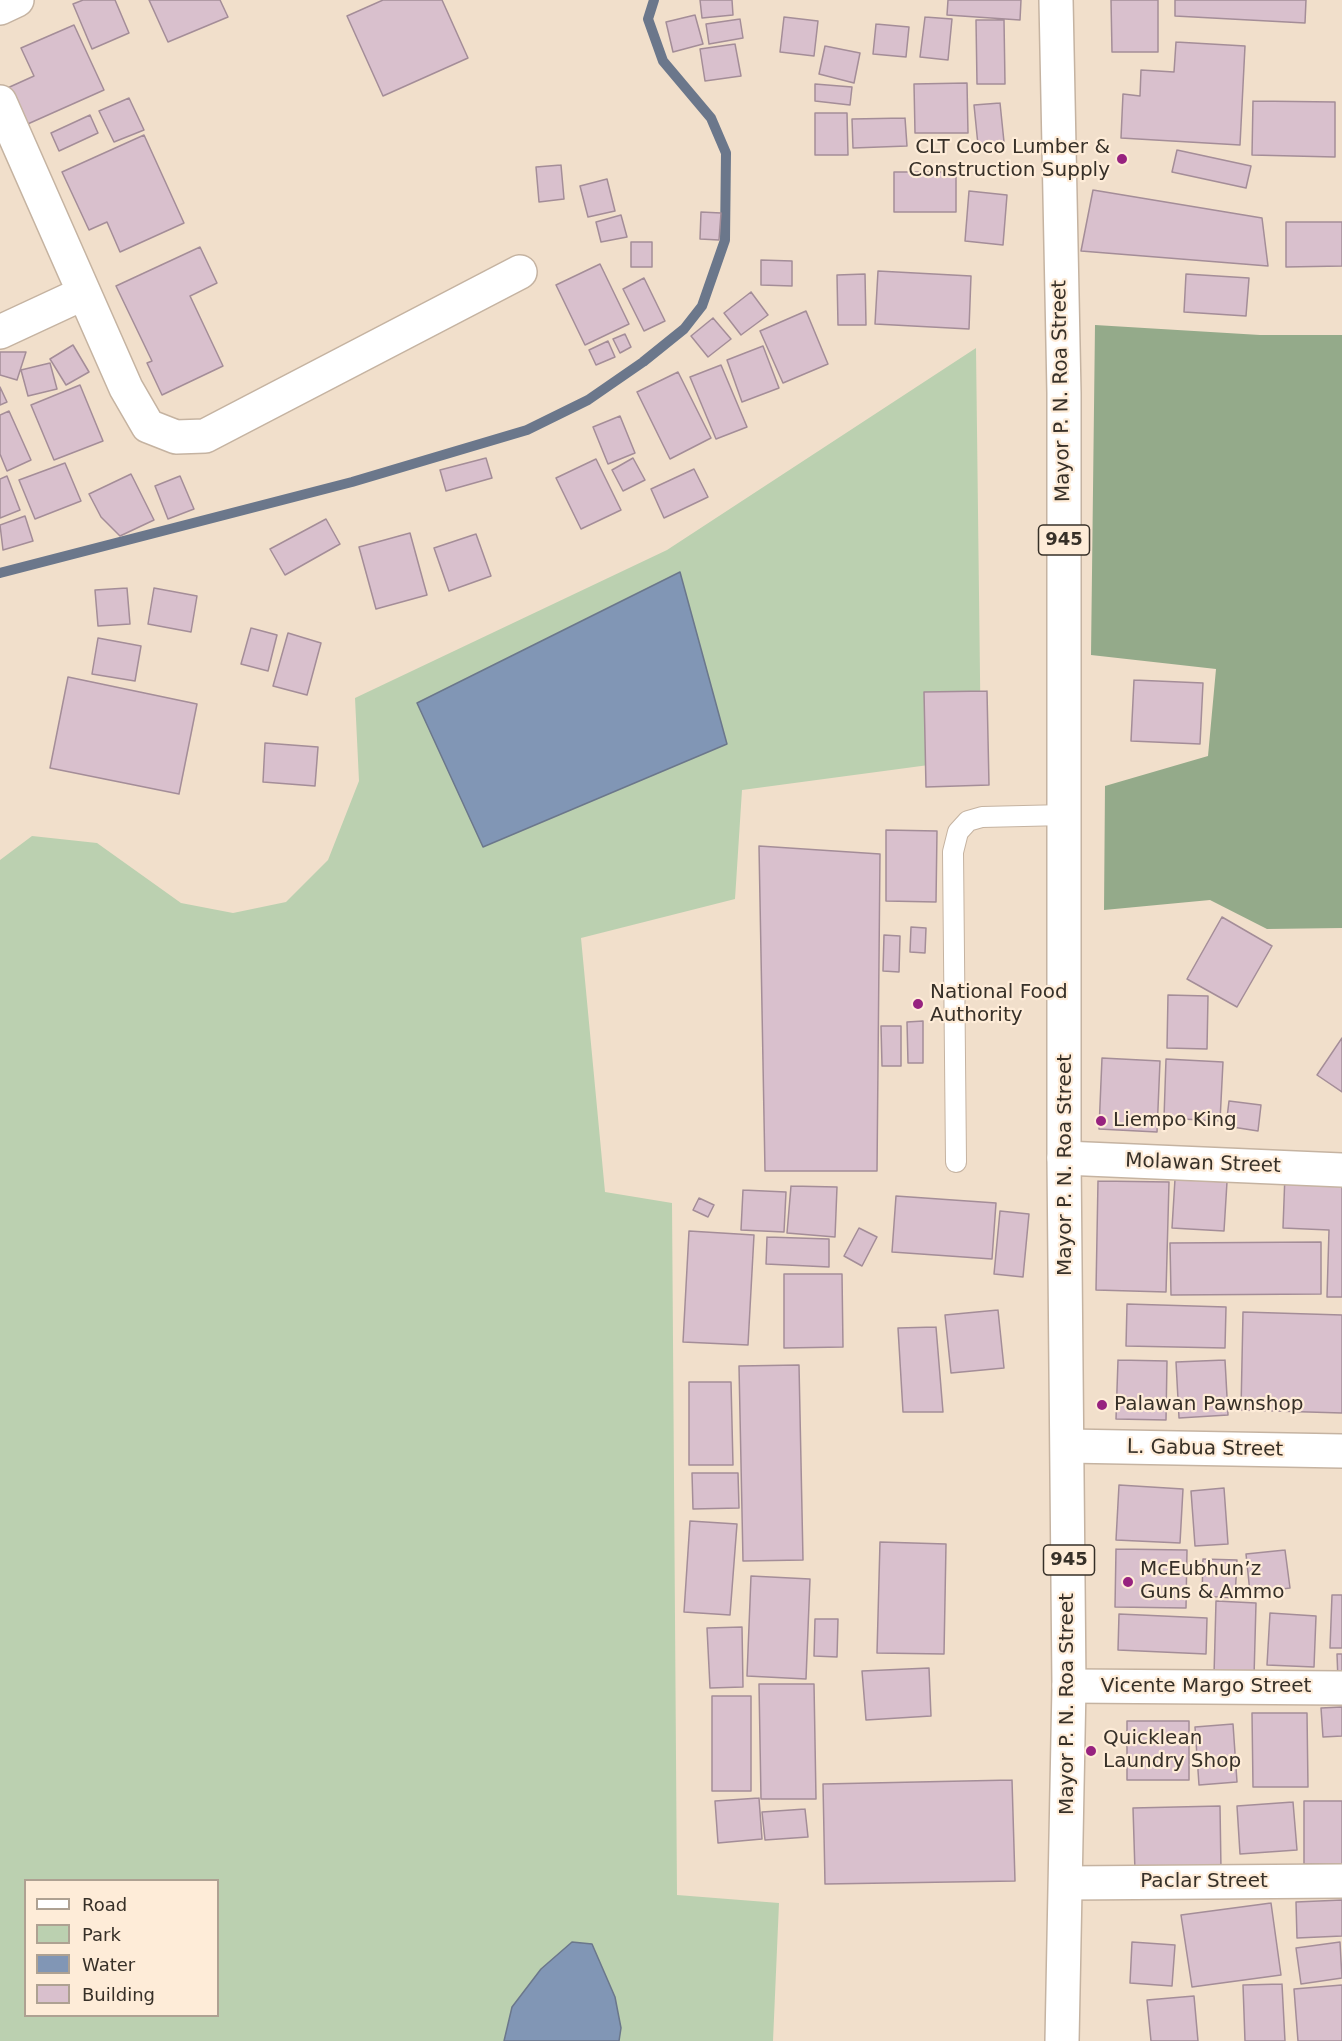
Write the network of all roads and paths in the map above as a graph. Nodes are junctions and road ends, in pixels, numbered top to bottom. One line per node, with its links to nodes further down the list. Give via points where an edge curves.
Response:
1 (17, 0): 3 (main road)
2 (1056, 0): 8 (main road, Mayor P. N. Roa Street / 945, via 1064,393)
3 (0, 8)
4 (0, 102): 6 (main road)
5 (520, 272): 6 (main road, via 205,436 176,437 148,426 126,388)
6 (84, 293): 7 (main road)
7 (0, 332)
8 (1065, 815): 9 (main road, Mayor P. N. Roa Street / 945); 10 (lane, via 982,817 968,821 958,831 953,852)
9 (1064, 1158): 11 (main road, Molawan Street); 12 (main road, Mayor P. N. Roa Street / 945)
10 (956, 1162)
11 (1342, 1170)
12 (1068, 1446): 13 (main road, L. Gabua Street); 14 (main road, Mayor P. N. Roa Street / 945)
13 (1342, 1451)
14 (1069, 1686): 15 (main road, Vicente Margo Street); 17 (main road, Mayor P. N. Roa Street / 945)
15 (1342, 1688)
16 (1342, 1881): 17 (main road, Paclar Street)
17 (1066, 1883): 18 (main road, Mayor P. N. Roa Street / 945)
18 (1062, 2041)

